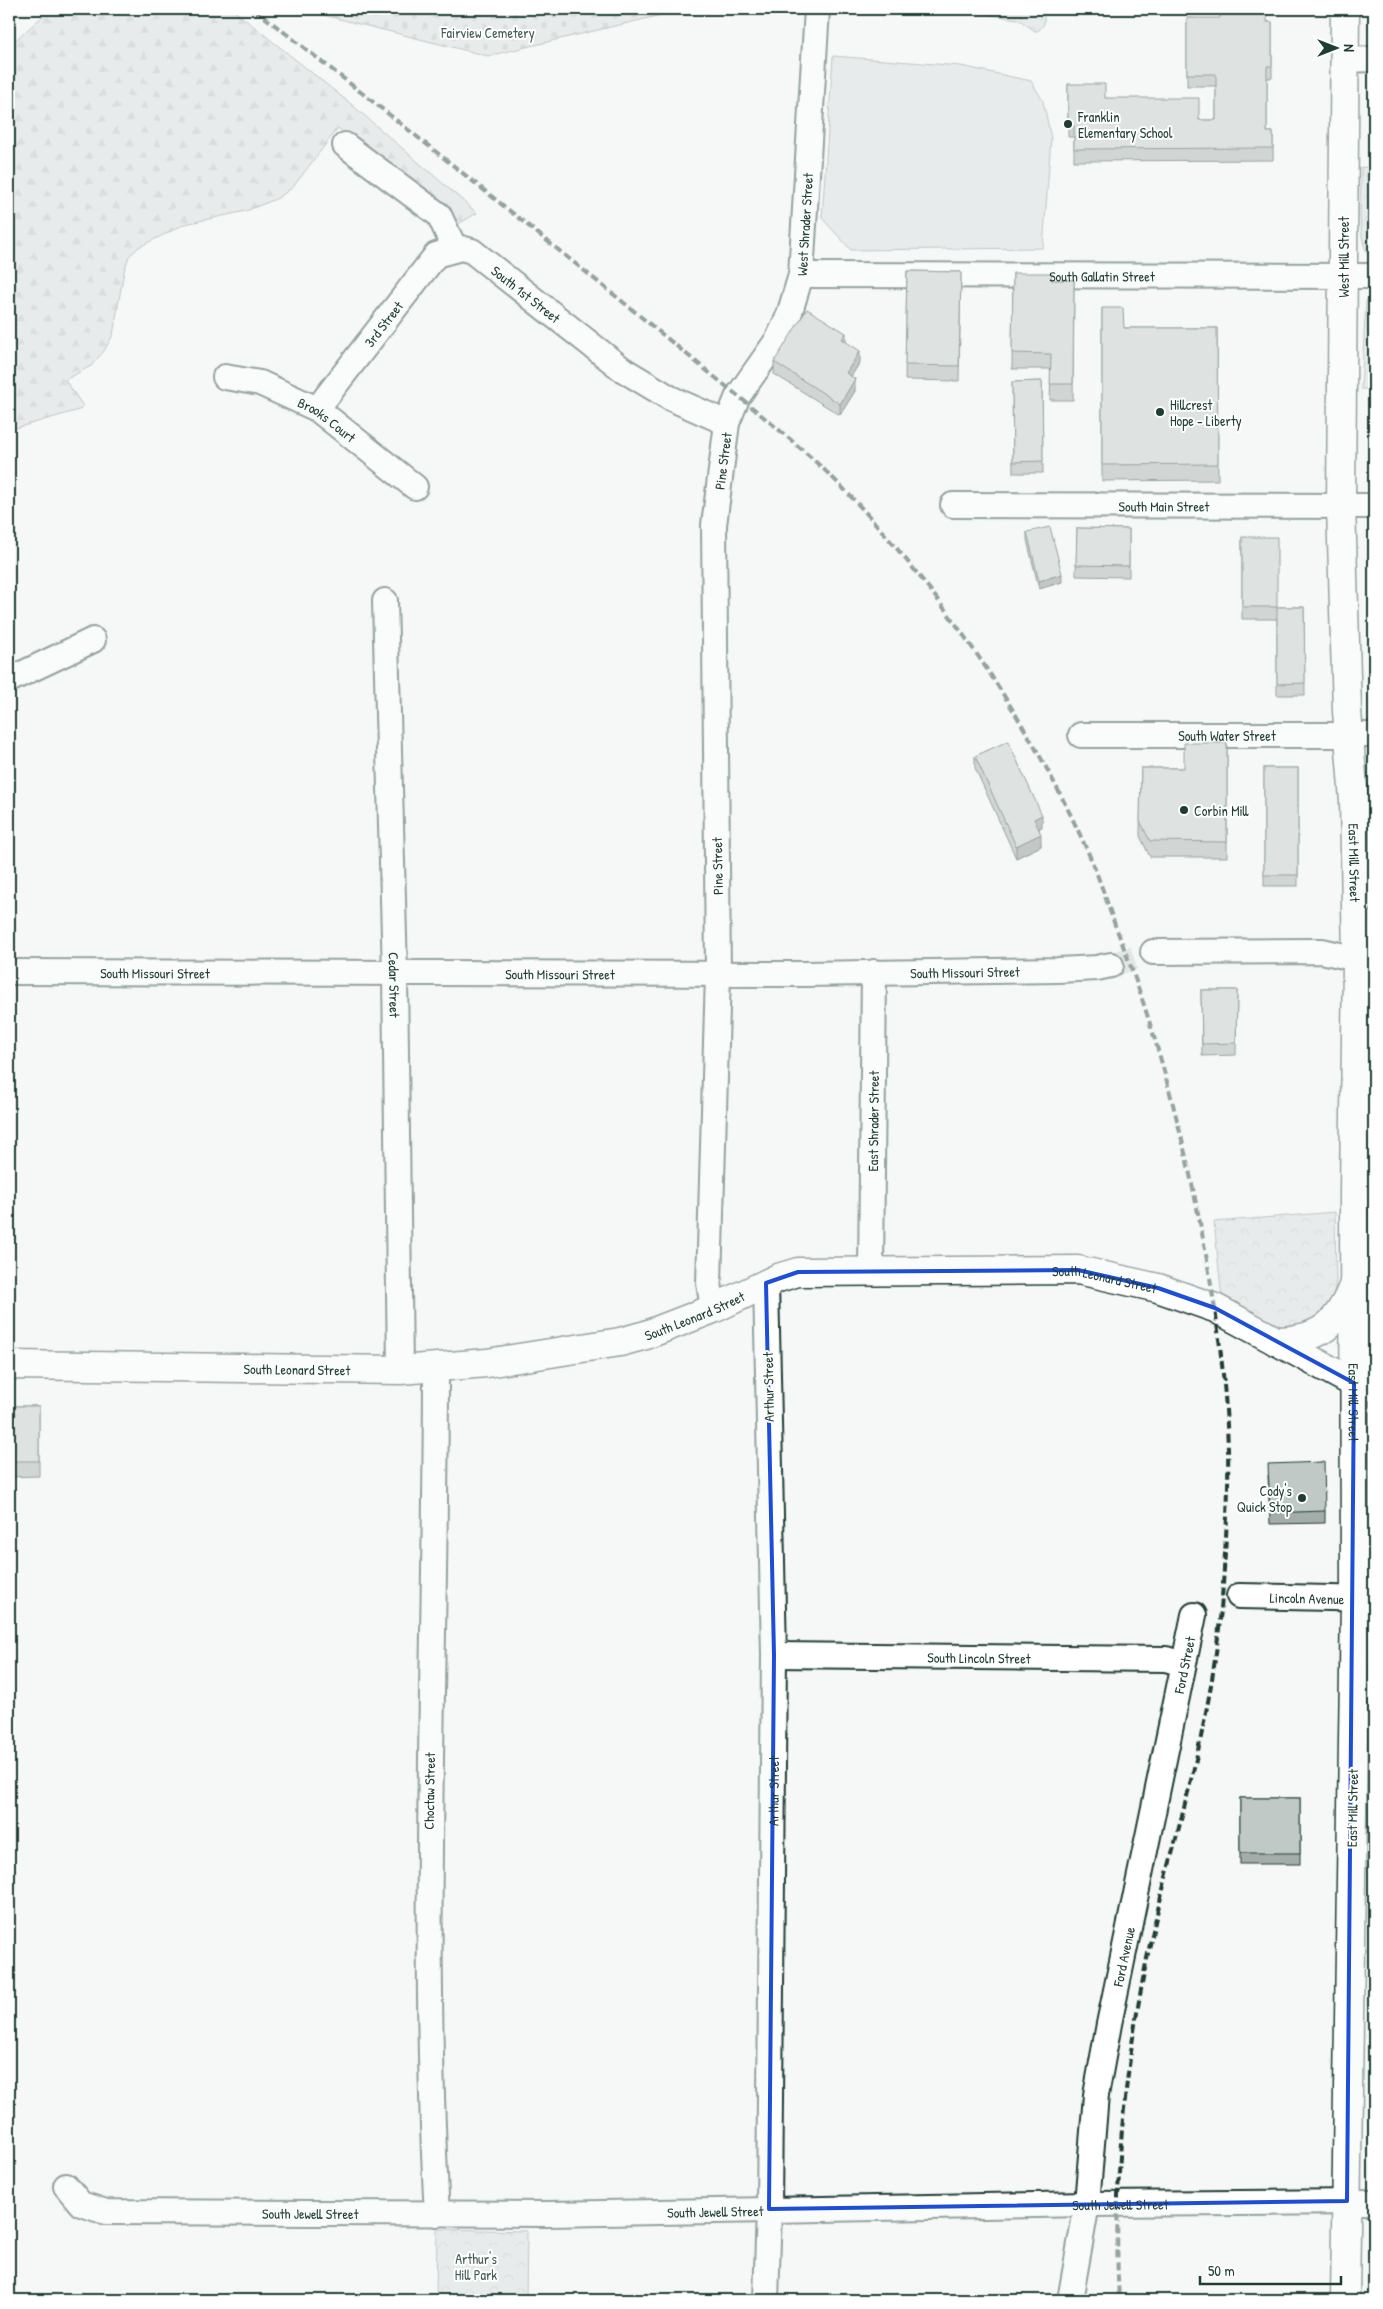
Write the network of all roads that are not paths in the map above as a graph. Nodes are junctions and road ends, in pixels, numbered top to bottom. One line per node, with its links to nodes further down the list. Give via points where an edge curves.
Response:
1 (816, 9): 7 (street, West Shrader Street)
2 (1345, 9): 4 (main road, West Mill Street)
3 (1374, 59): 4 (street)
4 (1344, 60): 8 (main road, West Mill Street)
5 (345, 145): 6 (street, via 439,215)
6 (456, 249): 11 (street, 3rd Street, via 436,255); 12 (street, South 1st Street, via 472,252 622,369 670,398)
7 (801, 275): 8 (street, South Gallatin Street); 12 (street, West Shrader Street, via 778,339 738,396)
8 (1343, 276): 9 (street, South Gallatin Street); 15 (main road, West Mill Street)
9 (1374, 276)
10 (225, 378): 11 (street, Brooks Court, via 260,383)
11 (317, 409): 13 (street, Brooks Court)
12 (728, 423): 28 (street, Pine Street, via 714,525)
13 (415, 487)
14 (953, 505): 15 (street, South Main Street)
15 (1341, 505): 16 (street, South Main Street); 21 (main road, East Mill Street)
16 (1374, 506)
17 (385, 601): 27 (street, Cedar Street)
18 (93, 640): 19 (street)
19 (9, 680)
20 (1081, 735): 21 (street, South Water Street)
21 (1362, 735): 23 (main road, East Mill Street, via 1354,801)
22 (1153, 952): 23 (street, via 1322,951)
23 (1366, 962): 29 (main road, East Mill Street)
24 (1111, 965): 26 (street, South Missouri Street, via 1058,970)
25 (9, 972): 27 (street, South Missouri Street)
26 (874, 972): 28 (street, South Missouri Street); 30 (street, East Shrader Street)
27 (395, 974): 28 (street, South Missouri Street); 37 (street, Cedar Street)
28 (718, 974): 33 (street, Pine Street, via 709,1282)
29 (1364, 1192): 32 (main road, East Mill Street)
30 (871, 1271): 31 (main road, South Leonard Street, via 798,1272); 34 (main road, South Leonard Street, via 1078,1270 1158,1288 1215,1308)
31 (766, 1284): 33 (main road, South Leonard Street); 42 (street, Arthur Street)
32 (1354, 1285): 34 (main road, via 1344,1309 1325,1327 1302,1339); 38 (main road, East Mill Street)
33 (713, 1309): 36 (main road, South Leonard Street, via 620,1342 527,1358)
34 (1276, 1341): 38 (main road, South Leonard Street)
35 (9, 1365): 37 (main road, South Leonard Street)
36 (436, 1368): 37 (main road, South Leonard Street); 50 (street, Choctaw Street, via 428,1985)
37 (400, 1370)
38 (1364, 1385): 40 (main road, East Mill Street)
39 (1239, 1596): 40 (street, Lincoln Avenue)
40 (1365, 1599): 46 (main road, East Mill Street)
41 (1194, 1615): 43 (street, Ford Street)
42 (774, 1655): 43 (street, South Lincoln Street, via 1166,1658); 49 (street, Arthur Street)
43 (1183, 1664): 44 (street, Ford Street)
44 (1172, 1713): 48 (street, Ford Avenue, via 1096,2095)
45 (66, 2186): 50 (street, South Jewell Street, via 81,2204 106,2212)
46 (1347, 2202): 47 (street, South Jewell Street); 48 (street, South Jewell Street); 53 (main road, East Mill Street)
47 (1374, 2202)
48 (1087, 2204): 49 (street, South Jewell Street); 52 (street, Ford Avenue)
49 (770, 2209): 50 (street, South Jewell Street); 51 (street, Arthur Street)
50 (437, 2214)
51 (766, 2300)
52 (1070, 2300)
53 (1345, 2300)

